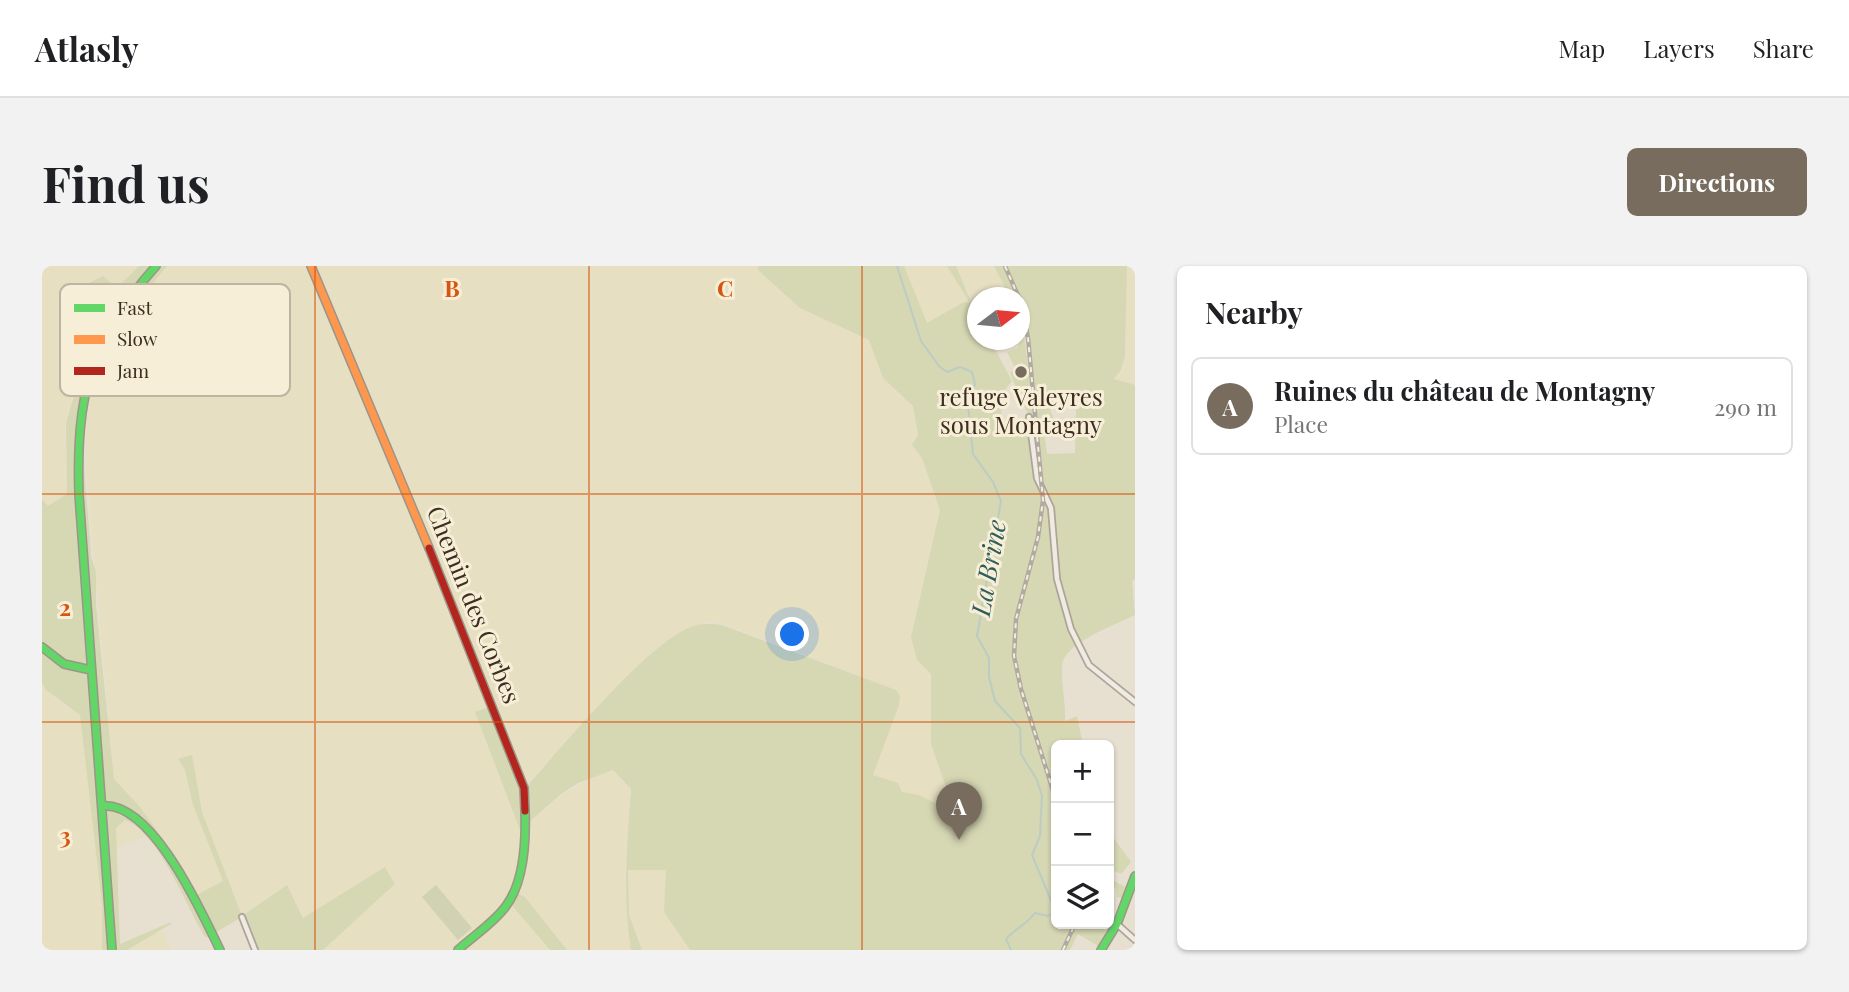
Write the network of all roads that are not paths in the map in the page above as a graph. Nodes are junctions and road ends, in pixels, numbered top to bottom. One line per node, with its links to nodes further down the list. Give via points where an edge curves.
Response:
1 (156, 266): 3 (street)
2 (311, 266): 17 (street, Chemin des Corbes, via 472,650 524,788 526,840 514,892 506,907)
3 (142, 284)
4 (82, 396): 7 (street, via 77,464)
5 (1029, 417): 8 (street, via 1037,478 1051,508 1057,579 1071,629 1089,665)
6 (42, 647): 7 (street, via 62,662)
7 (91, 670): 9 (street)
8 (1135, 702)
9 (102, 806): 14 (street); 15 (street, via 122,808 144,826)
10 (1135, 876): 12 (street)
11 (242, 916): 16 (street)
12 (1117, 924): 13 (street); 18 (street)
13 (1135, 940)
14 (113, 950)
15 (220, 950)
16 (255, 950)
17 (458, 950)
18 (1101, 950)

